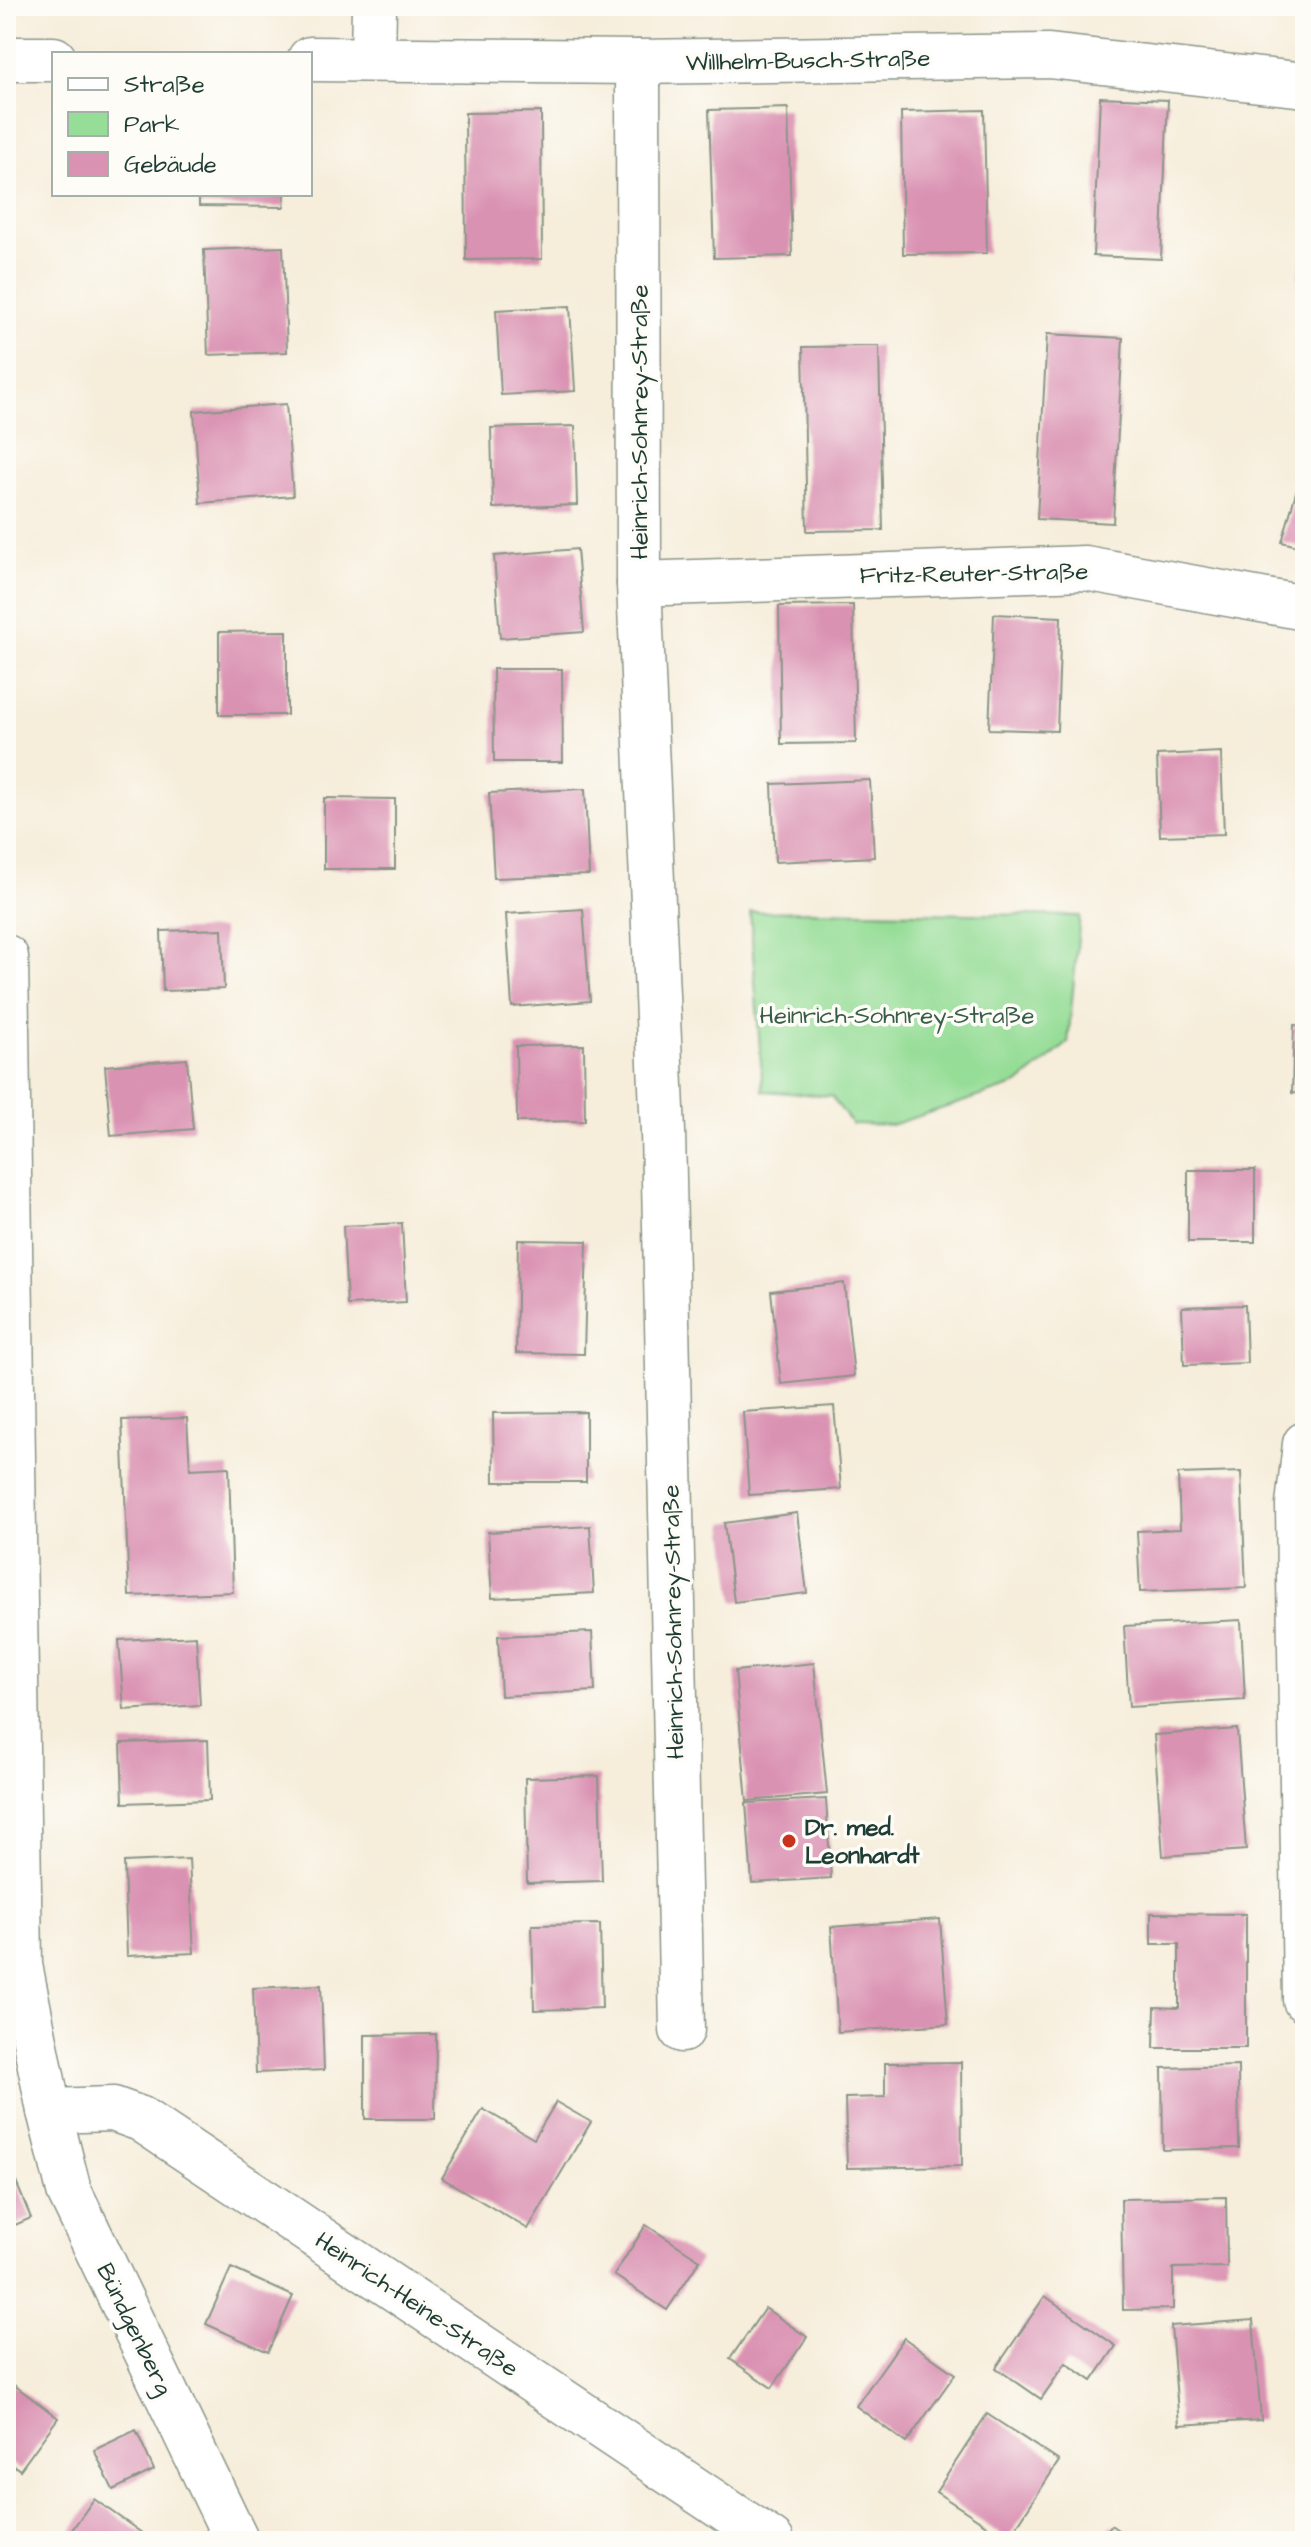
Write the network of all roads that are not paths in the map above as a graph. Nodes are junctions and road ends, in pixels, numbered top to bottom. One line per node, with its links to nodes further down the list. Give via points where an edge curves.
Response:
1 (374, 6): 5 (street)
2 (6, 59): 3 (street)
3 (52, 59)
4 (312, 59): 5 (street, Willhelm-Busch-Straße)
5 (373, 59): 6 (street, Willhelm-Busch-Straße)
6 (638, 62): 7 (street, Willhelm-Busch-Straße, via 1049,56); 8 (street, Heinrich-Sohnrey-Straße)
7 (1305, 85)
8 (639, 584): 9 (street, Fritz-Reuter-Straße, via 1085,568); 13 (street, Heinrich-Sohnrey-Straße, via 663,1132)
9 (1305, 608)
10 (6, 957): 14 (street, Bündgenberg, via 20,1965)
11 (1305, 1444): 12 (street, via 1298,1505)
12 (1305, 2000)
13 (682, 2030)
14 (49, 2111): 15 (street, Bündgenberg, via 69,2191); 16 (street, Heinrich-Heine-Straße, via 113,2109 141,2119)
15 (237, 2541)
16 (772, 2541)

